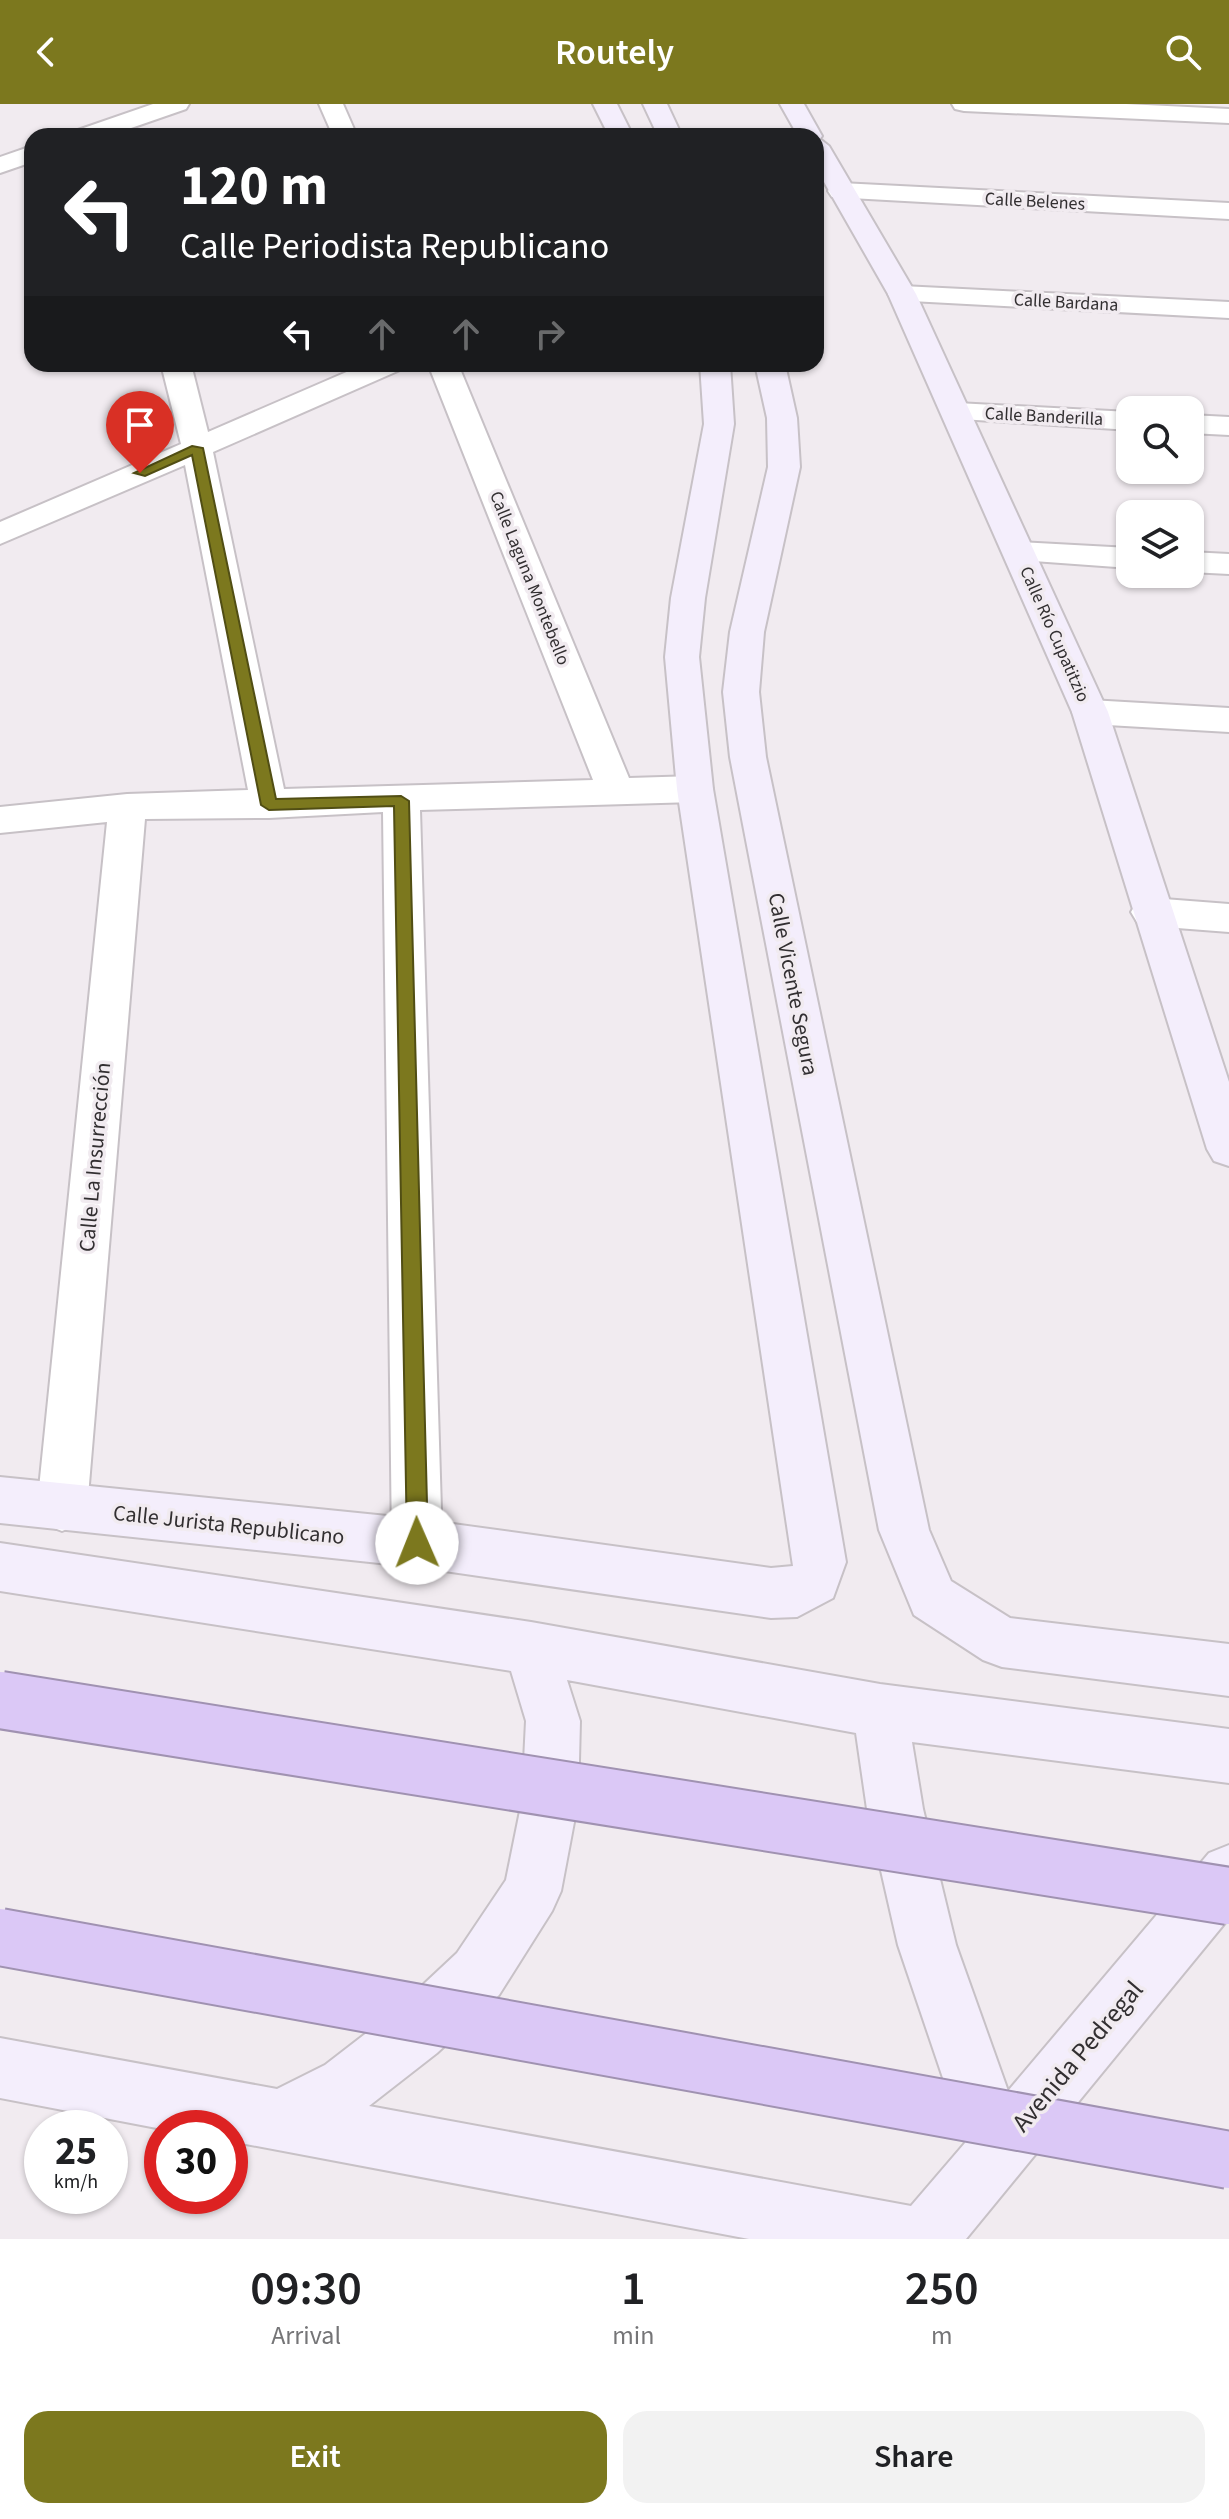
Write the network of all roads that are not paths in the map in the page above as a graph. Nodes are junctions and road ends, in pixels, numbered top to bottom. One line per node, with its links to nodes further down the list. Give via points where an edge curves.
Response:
1 (331, 104): 11 (street)
2 (605, 104): 12 (street)
3 (655, 104): 13 (street)
4 (792, 104): 14 (street)
5 (964, 104): 6 (street)
6 (1013, 105): 8 (street)
7 (162, 107): 10 (street)
8 (1198, 109): 9 (street)
9 (1229, 116)
10 (122, 128)
11 (342, 128)
12 (617, 128)
13 (666, 128)
14 (806, 128)
15 (24, 157): 17 (street)
16 (824, 160): 18 (street, Calle Río Cupatitzio)
17 (0, 165)
18 (841, 191): 19 (street, Calle Belenes); 20 (street, Calle Río Cupatitzio)
19 (1229, 211)
20 (902, 294): 21 (street, Calle Bardana); 27 (street, Calle Río Cupatitzio)
21 (1229, 310)
22 (178, 372): 31 (street)
23 (372, 372): 31 (street)
24 (446, 372): 42 (street, Calle Laguna Montebello)
25 (716, 372): 37 (street, via 719,424 682,657)
26 (772, 372): 38 (street, Calle Vicente Segura, via 782,418 784,467 747,632)
27 (957, 412): 28 (street, Calle Banderilla); 33 (street, Calle Río Cupatitzio)
28 (1116, 420)
29 (1204, 425): 30 (street)
30 (1229, 426)
31 (197, 448): 32 (street); 44 (street)
32 (0, 534)
33 (1019, 552): 34 (street); 39 (street, Calle Río Cupatitzio)
34 (1116, 557)
35 (1204, 563): 36 (street)
36 (1229, 564)
37 (687, 711): 38 (street); 41 (street)
38 (743, 712): 55 (street, Calle Vicente Segura, via 904,1530 932,1598 1002,1642)
39 (1090, 712): 40 (street); 47 (street, Calle Río Cupatitzio)
40 (1229, 720)
41 (695, 789): 42 (street); 52 (street, Calle Jurista Republicano, via 820,1562 815,1581 797,1592 771,1593)
42 (616, 792): 43 (street)
43 (401, 801): 44 (street); 52 (street)
44 (269, 805): 45 (street)
45 (127, 807): 46 (street); 51 (street, Calle La Insurrección)
46 (0, 820)
47 (1151, 912): 48 (street); 49 (street, Calle Río Cupatitzio)
48 (1229, 918)
49 (1229, 1149)
50 (0, 1500): 51 (street, Calle Jurista Republicano)
51 (62, 1508): 52 (street, Calle Jurista Republicano)
52 (417, 1543)
53 (0, 1567): 54 (street)
54 (531, 1648): 57 (street); 63 (street, via 553,1721 550,1801 532,1891 478,1974 416,2032 346,2086)
55 (1229, 1670)
56 (0, 1700): 60 (highway, bridge)
57 (880, 1711): 58 (street); 64 (street, via 895,1809 927,1945)
58 (1229, 1756)
59 (1229, 1873): 64 (street, Avenida Pedregal)
60 (1229, 1896)
61 (0, 1937): 65 (highway, bridge)
62 (0, 2068): 63 (street)
63 (282, 2119): 66 (street)
64 (998, 2150): 67 (street, Avenida Pedregal)
65 (1229, 2160)
66 (918, 2239)
67 (925, 2239)

